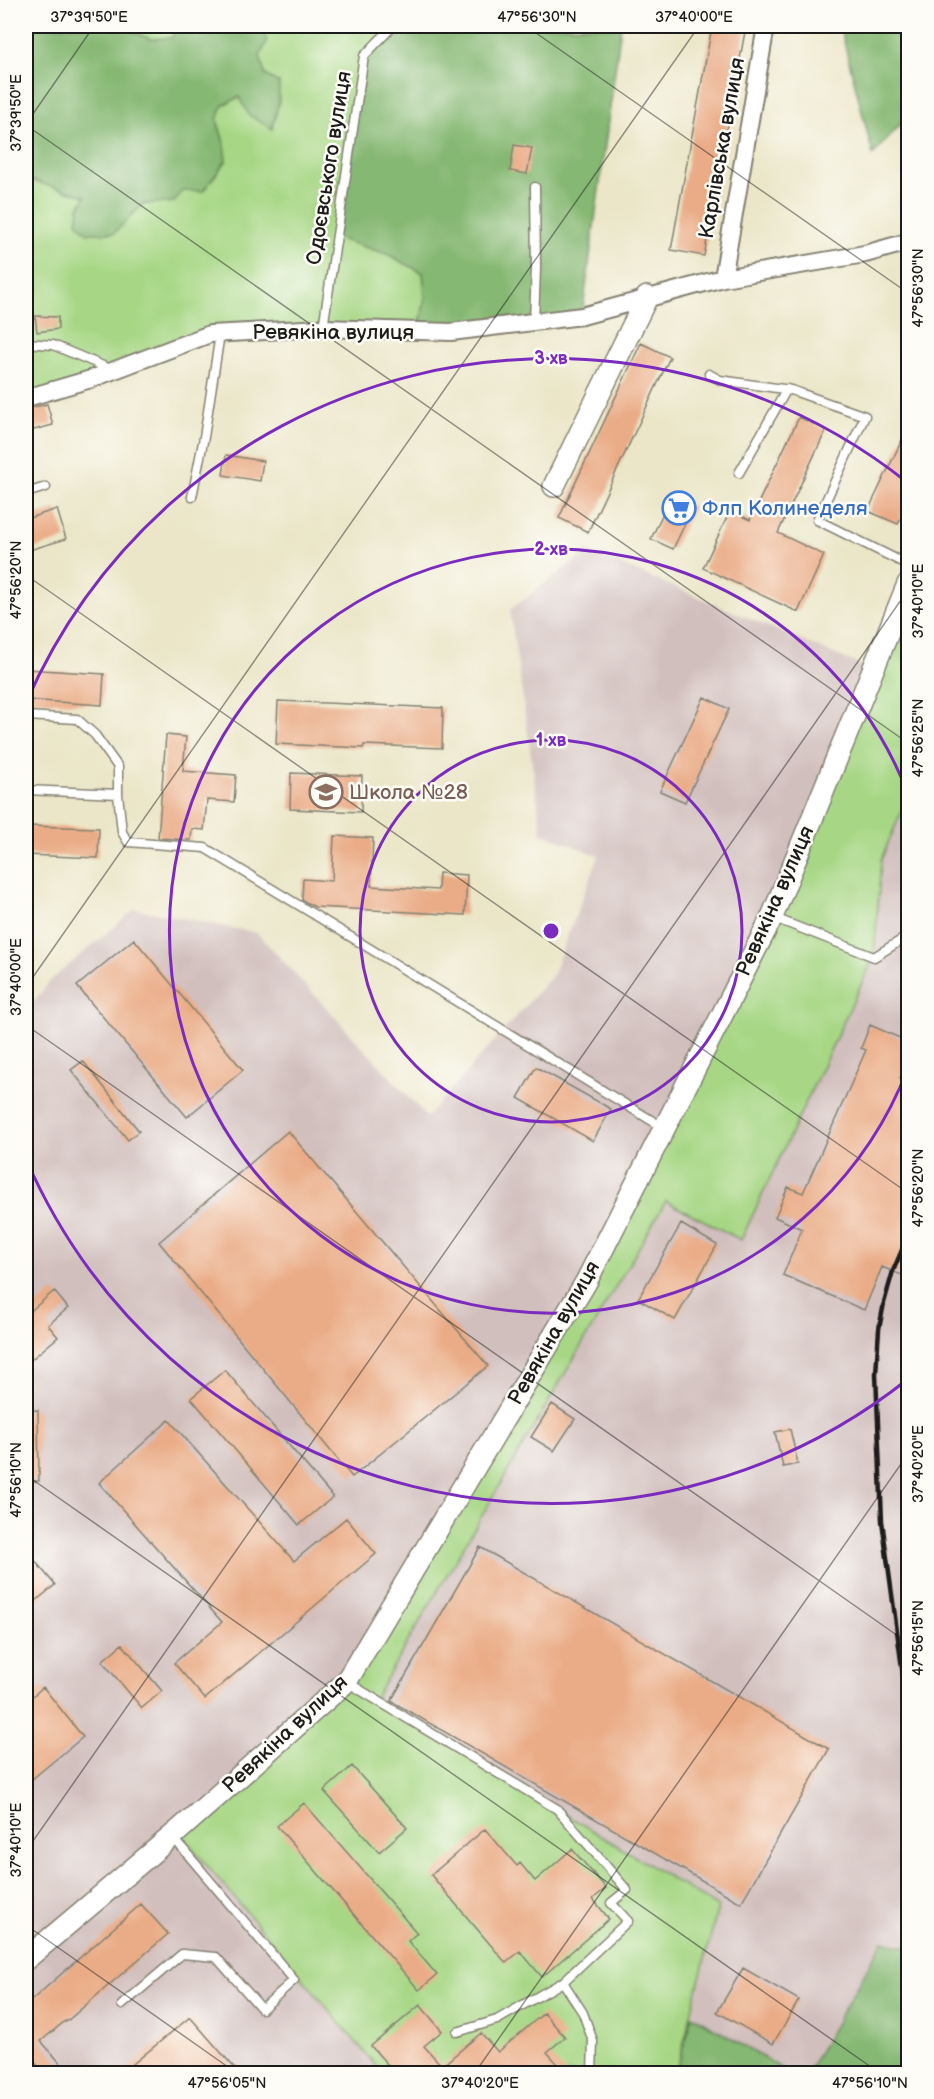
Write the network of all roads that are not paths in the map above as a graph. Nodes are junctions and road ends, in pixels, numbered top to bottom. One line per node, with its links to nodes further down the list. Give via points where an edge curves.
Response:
1 (393, 26): 8 (lane, Одоєвського вулиця, via 364,56)
2 (766, 26): 5 (street, Карлівська вулиця)
3 (535, 187): 7 (lane)
4 (909, 242): 5 (street, Ревякіна вулиця, via 864,254)
5 (723, 278): 6 (street, Ревякіна вулиця)
6 (647, 297): 7 (street, Ревякіна вулиця, via 582,315); 16 (street)
7 (534, 322): 8 (street, Ревякіна вулиця, via 451,332)
8 (323, 328): 9 (street, Ревякіна вулиця)
9 (220, 334): 11 (street, Ревякіна вулиця, via 210,334); 19 (lane)
10 (26, 343): 11 (lane, via 53,345)
11 (113, 371): 14 (street, Ревякіна вулиця)
12 (709, 374): 13 (lane, via 720,380)
13 (787, 389): 15 (lane); 20 (lane, via 865,416 817,520)
14 (26, 398)
15 (739, 473)
16 (554, 486)
17 (46, 487): 18 (lane)
18 (26, 493)
19 (192, 497)
20 (909, 566)
21 (909, 584): 25 (street, Ревякіна вулиця)
22 (26, 716): 24 (lane, via 76,719 95,735 118,767)
23 (26, 790): 24 (lane)
24 (118, 794): 27 (lane, via 122,832 128,842 205,848)
25 (772, 917): 26 (lane, via 874,957); 27 (street, Ревякіна вулиця)
26 (909, 936)
27 (664, 1128): 28 (street, Ревякіна вулиця, via 585,1282)
28 (346, 1682): 29 (street, Ревякіна вулиця); 31 (lane, via 557,1809 627,1890 611,1902 628,1921)
29 (171, 1836): 30 (street, Ревякіна вулиця); 32 (lane, via 294,1980 262,2009 216,1957 182,1954)
30 (26, 1959)
31 (564, 1982): 33 (lane, via 497,2020); 34 (lane, via 583,2013 593,2041)
32 (122, 2005)
33 (457, 2032)
34 (592, 2073)

